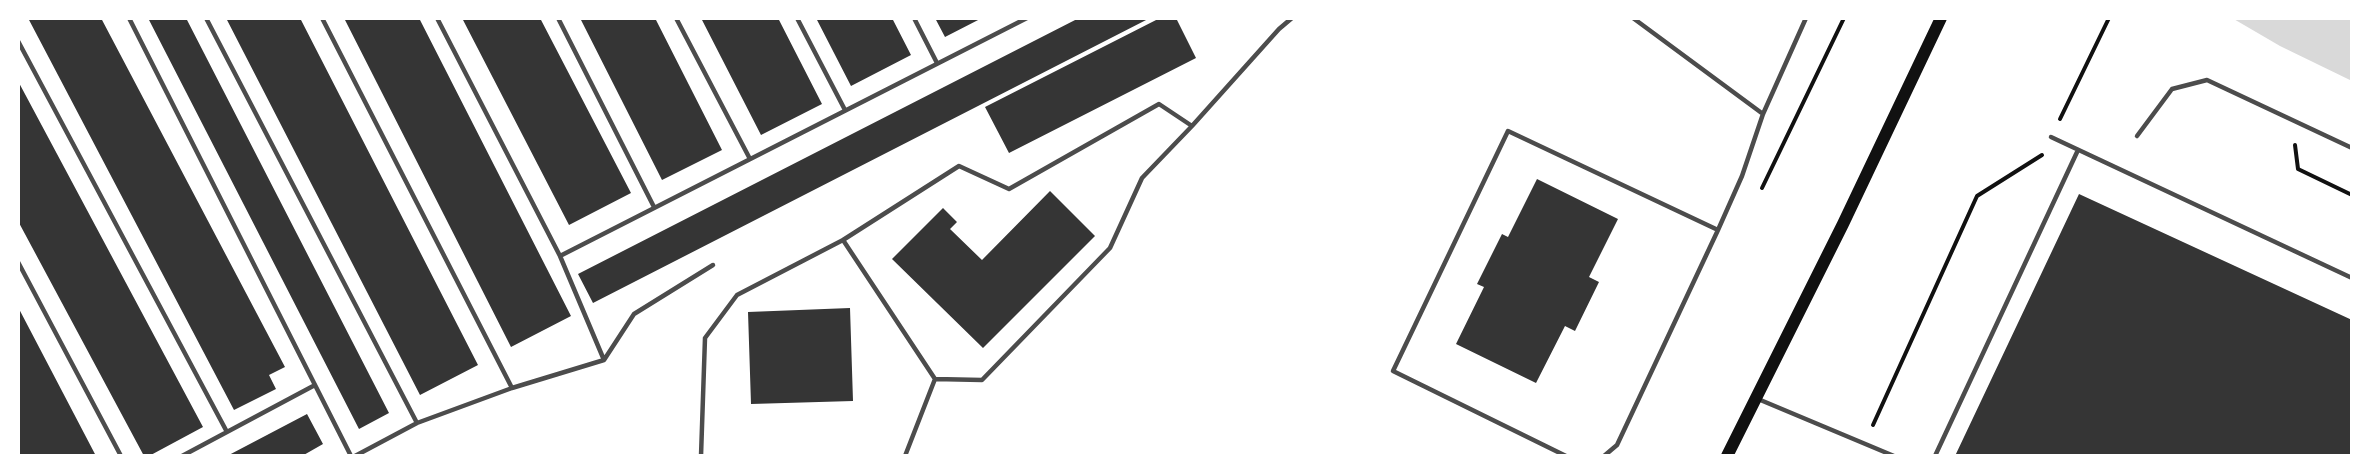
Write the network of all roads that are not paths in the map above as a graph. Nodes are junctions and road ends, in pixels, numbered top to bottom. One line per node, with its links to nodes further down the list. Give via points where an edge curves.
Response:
1 (129, 18): 33 (lane)
2 (206, 18): 36 (lane)
3 (322, 18): 34 (lane)
4 (437, 18): 27 (lane)
5 (558, 18): 24 (lane)
6 (676, 18): 23 (lane)
7 (797, 18): 16 (lane)
8 (914, 18): 15 (lane)
9 (1027, 18): 15 (lane)
10 (1293, 18): 18 (lane)
11 (1633, 18): 17 (lane)
12 (1806, 18): 17 (lane)
13 (1941, 18): 35 (main road)
14 (18, 40): 37 (lane)
15 (937, 63): 16 (lane)
16 (845, 110): 23 (lane)
17 (1763, 114): 25 (lane)
18 (1192, 126): 26 (lane, via 1159,104 1008,189 958,166); 32 (lane, via 1142,178 1110,248 982,380)
19 (2137, 136): 21 (lane, via 2172,89 2207,80)
20 (2052, 137): 22 (lane)
21 (2352, 148)
22 (2078, 150): 30 (lane); 47 (lane)
23 (750, 159): 24 (lane)
24 (654, 207): 27 (lane)
25 (1718, 230): 43 (lane, via 1508,131 1393,371); 44 (lane, via 1617,445)
26 (843, 240): 32 (lane); 41 (lane, via 737,295 705,338)
27 (560, 256): 31 (lane)
28 (18, 262): 38 (lane)
29 (713, 265): 31 (lane, via 634,314)
30 (2352, 278)
31 (604, 360): 34 (lane)
32 (935, 379): 42 (lane)
33 (315, 385): 37 (lane); 40 (lane)
34 (512, 388): 36 (lane)
35 (1755, 398): 45 (main road); 46 (lane)
36 (417, 423): 40 (lane)
37 (227, 432): 39 (lane)
38 (121, 456)
39 (182, 456)
40 (353, 456)
41 (701, 456)
42 (905, 456)
43 (1566, 456)
44 (1604, 456)
45 (1727, 456)
46 (1894, 456)
47 (1935, 456)

